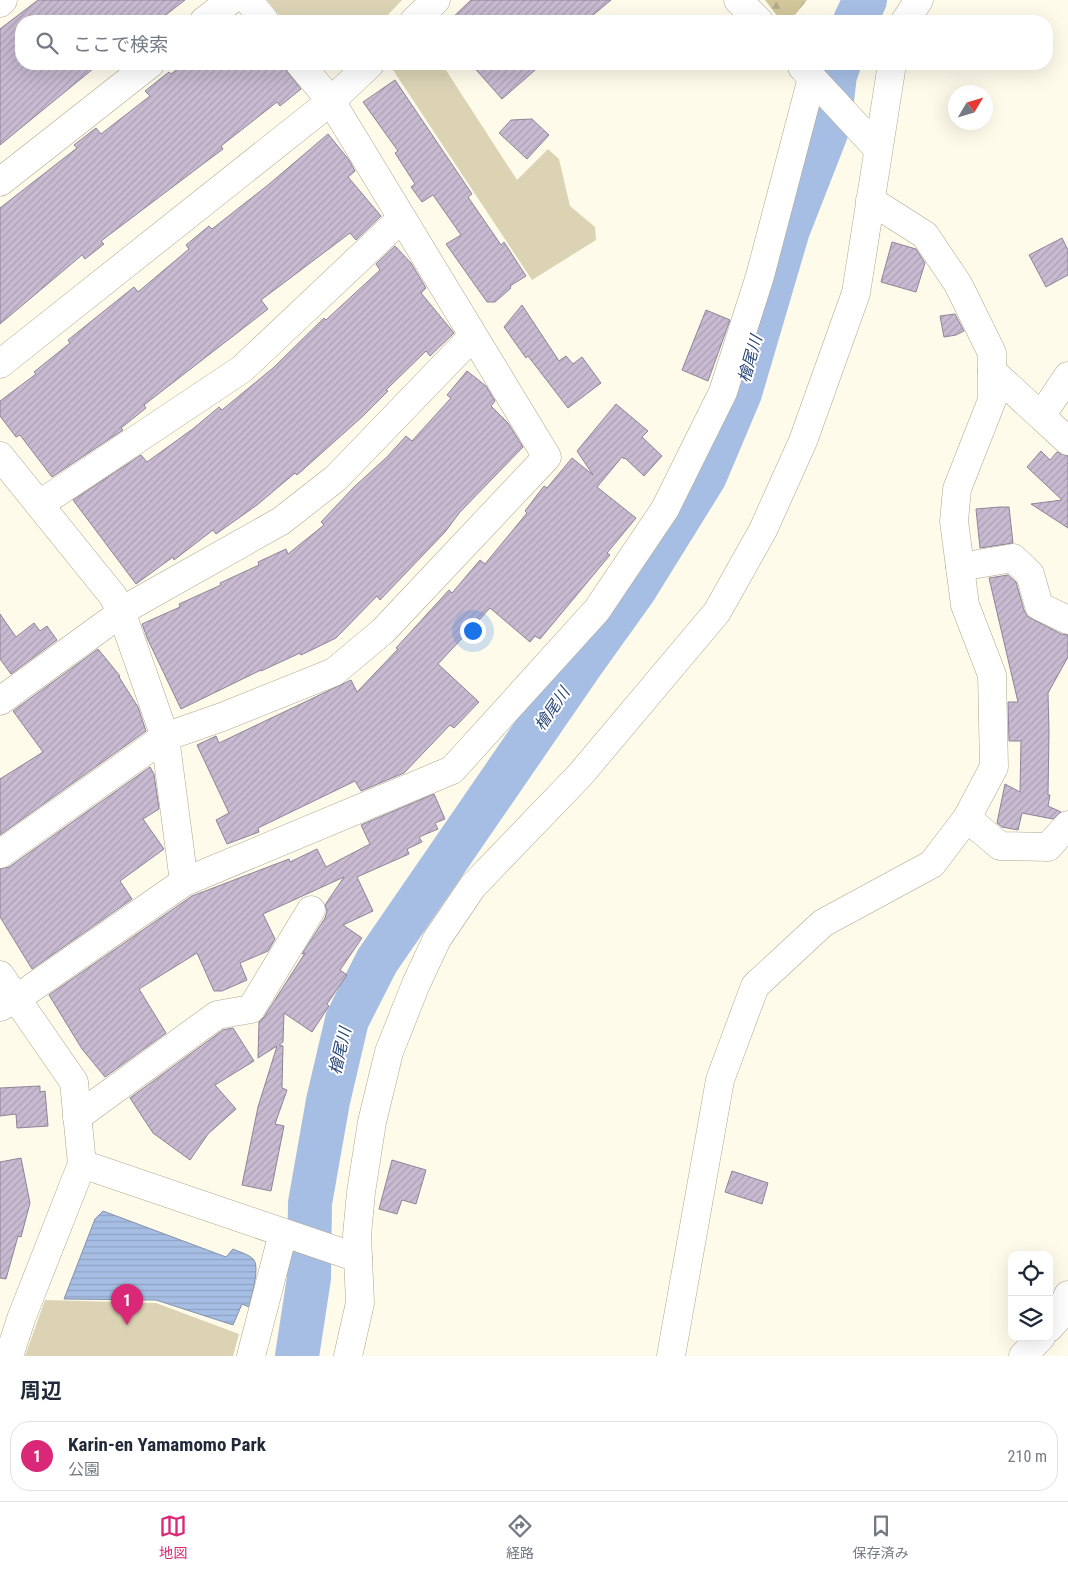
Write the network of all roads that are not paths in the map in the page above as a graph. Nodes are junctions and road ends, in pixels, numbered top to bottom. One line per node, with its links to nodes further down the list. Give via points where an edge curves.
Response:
1 (3, 0): 7 (street)
2 (230, 0): 8 (street)
3 (248, 0): 9 (street)
4 (436, 0): 10 (street)
5 (738, 0): 11 (street)
6 (918, 0): 12 (street)
7 (0, 3)
8 (211, 15)
9 (260, 15)
10 (420, 15)
11 (753, 15)
12 (909, 15)
13 (142, 70): 20 (street)
14 (305, 70): 18 (street)
15 (364, 70): 18 (street)
16 (891, 70): 19 (street)
17 (806, 71): 19 (street); 39 (street, via 760,276 723,392 665,509 597,610 452,770)
18 (330, 101): 22 (street); 24 (street)
19 (878, 149): 21 (street)
20 (0, 182)
21 (870, 200): 25 (street, via 925,235 958,284 992,353); 46 (street, via 856,293 804,441 764,530 717,612 580,775 473,886 437,939 389,1052 372,1122 357,1235)
22 (402, 218): 23 (street); 30 (street, via 242,369)
23 (473, 336): 32 (street, via 336,478 281,520 132,604); 35 (street, via 547,457 383,631 334,672)
24 (0, 364)
25 (992, 371): 27 (street); 31 (street, via 992,400 957,489 954,521)
26 (1068, 376): 27 (street)
27 (1040, 416): 28 (street)
28 (1068, 441)
29 (0, 456): 30 (street)
30 (40, 504): 32 (street, via 113,596)
31 (960, 567): 33 (street, via 1013,558 1030,574 1039,606); 36 (street, via 965,605 992,675 994,767)
32 (122, 614): 34 (street); 35 (street)
33 (1068, 620)
34 (2, 696)
35 (165, 736): 38 (street); 39 (street)
36 (967, 818): 37 (street, via 1000,846 1048,847); 53 (street, via 932,864 823,923 755,986 720,1080)
37 (1068, 824)
38 (0, 854)
39 (184, 882): 42 (street)
40 (311, 910): 43 (street, via 251,1009 217,1015)
41 (0, 975): 42 (street)
42 (8, 1003): 43 (street, via 74,1082)
43 (77, 1117): 44 (street)
44 (82, 1164): 45 (street); 50 (street)
45 (286, 1234): 46 (street); 51 (street)
46 (350, 1255): 52 (street, via 360,1303)
47 (1068, 1295): 48 (street)
48 (1053, 1324)
49 (1037, 1341): 54 (street)
50 (9, 1356)
51 (251, 1356)
52 (348, 1356)
53 (671, 1356)
54 (1023, 1356)

